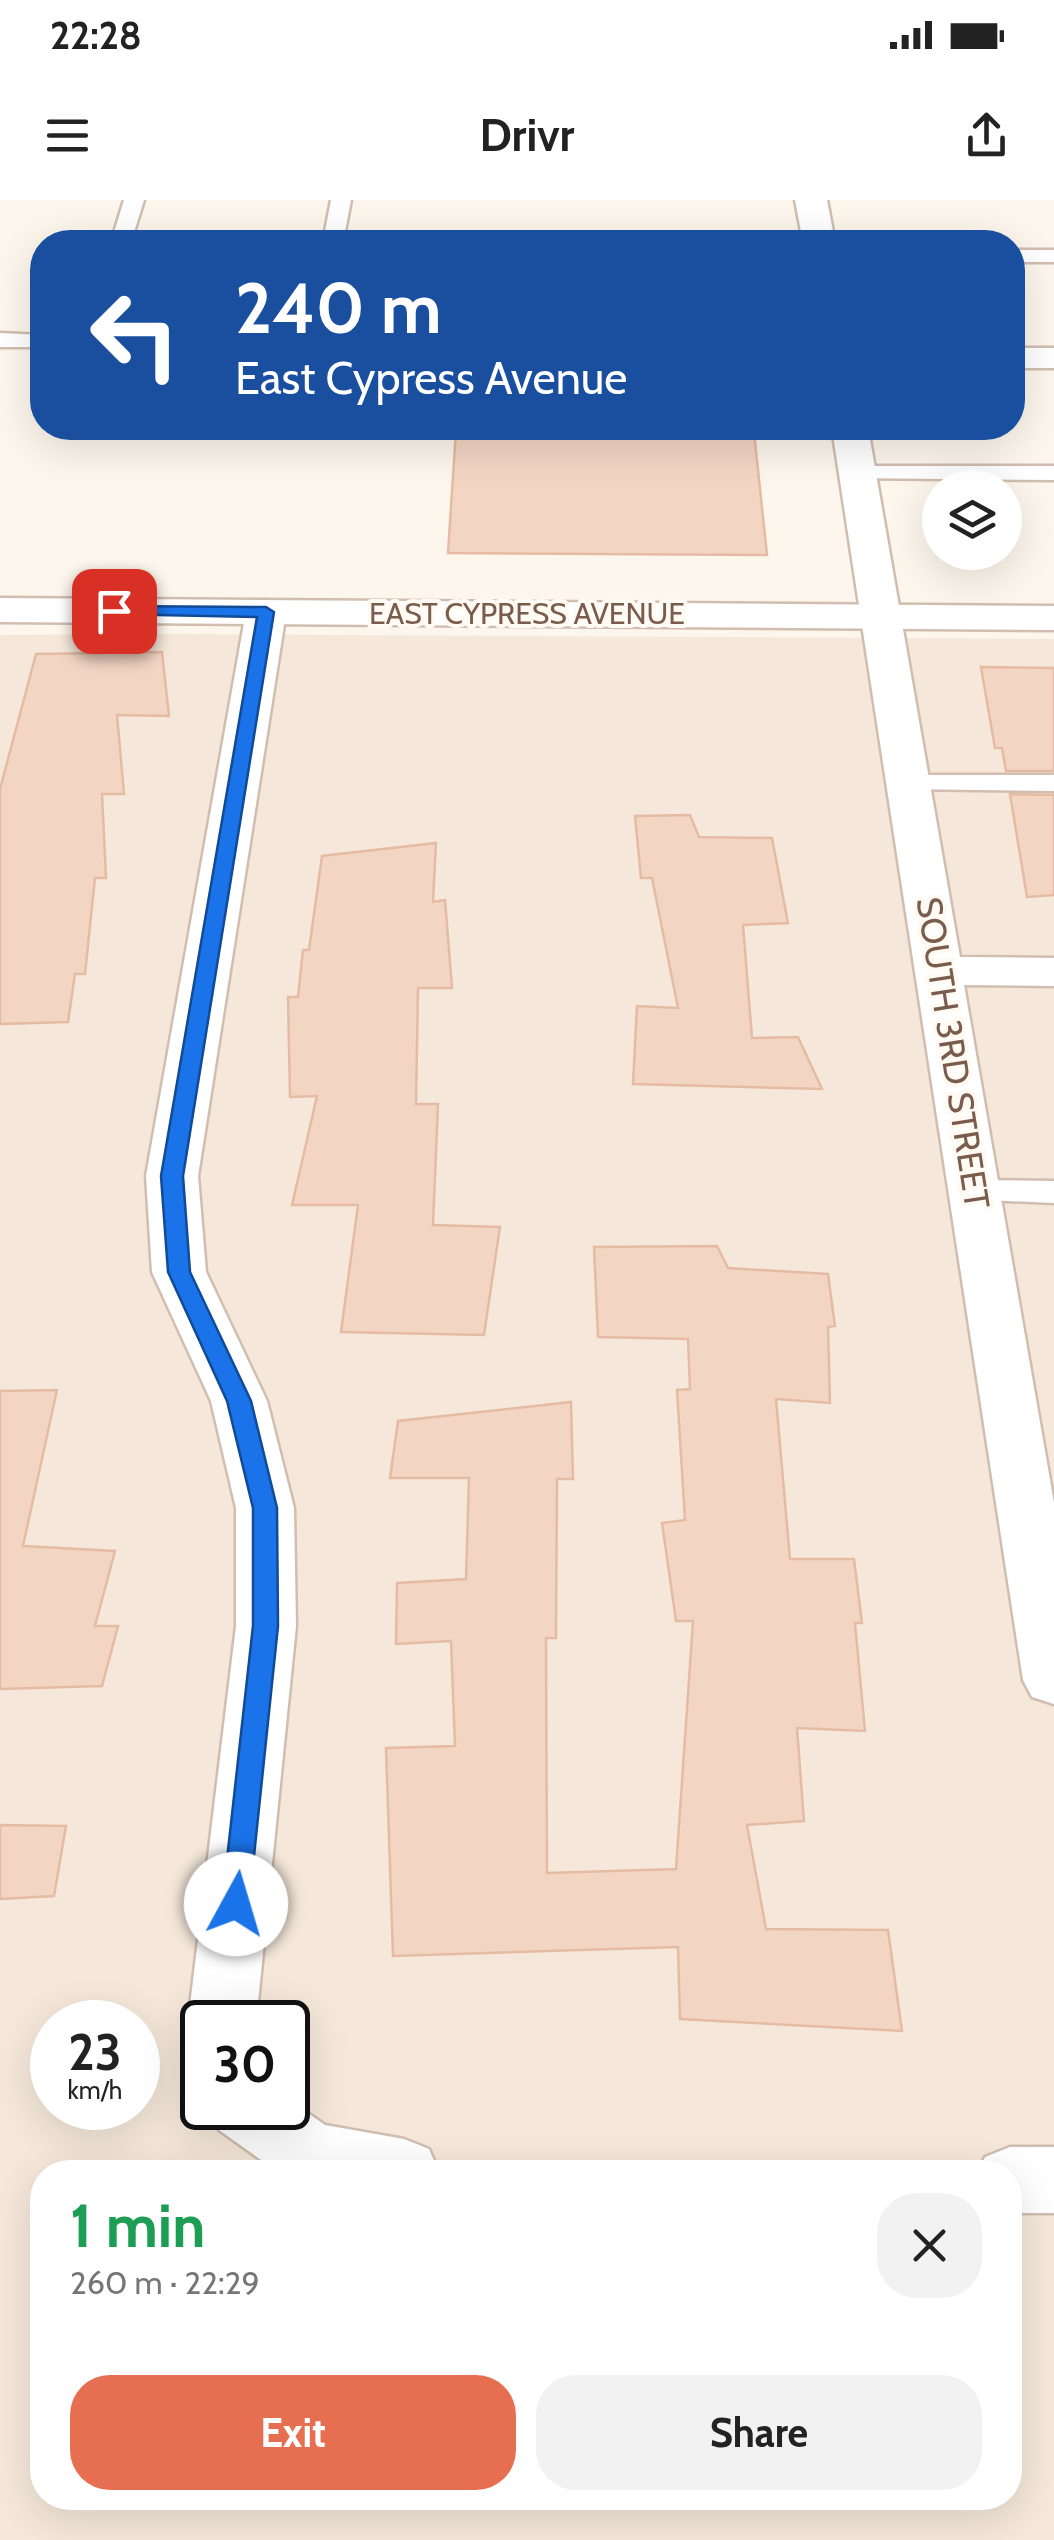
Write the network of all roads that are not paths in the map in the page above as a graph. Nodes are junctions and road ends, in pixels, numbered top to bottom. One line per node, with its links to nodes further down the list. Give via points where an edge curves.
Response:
1 (134, 200): 4 (lane)
2 (341, 200): 5 (lane)
3 (810, 200): 6 (street)
4 (125, 230)
5 (335, 230)
6 (816, 230)
7 (1025, 256): 8 (lane)
8 (1054, 256)
9 (0, 340): 10 (lane)
10 (30, 340)
11 (1025, 358): 12 (street)
12 (1054, 358)
13 (854, 450): 14 (lane); 17 (street, SOUTH 3RD STREET)
14 (1054, 473)
15 (0, 610): 16 (street, EAST CYPRESS AVENUE)
16 (266, 612): 17 (street, EAST CYPRESS AVENUE); 27 (street, via 172,1176 179,1272 239,1401 265,1508 266,1626)
17 (881, 616): 18 (street, EAST CYPRESS AVENUE); 19 (street, SOUTH 3RD STREET)
18 (1054, 618)
19 (910, 782): 20 (lane); 21 (street, SOUTH 3RD STREET)
20 (1054, 784)
21 (940, 971): 22 (street); 23 (street, SOUTH 3RD STREET)
22 (1054, 972)
23 (976, 1192): 24 (lane); 25 (street, SOUTH 3RD STREET)
24 (1054, 1192)
25 (1036, 1462): 26 (street, SOUTH 3RD STREET)
26 (1054, 1680)
27 (224, 2000)
28 (274, 2130): 29 (street, via 308,2154)
29 (340, 2160)
30 (1022, 2180): 31 (street)
31 (1054, 2180)

